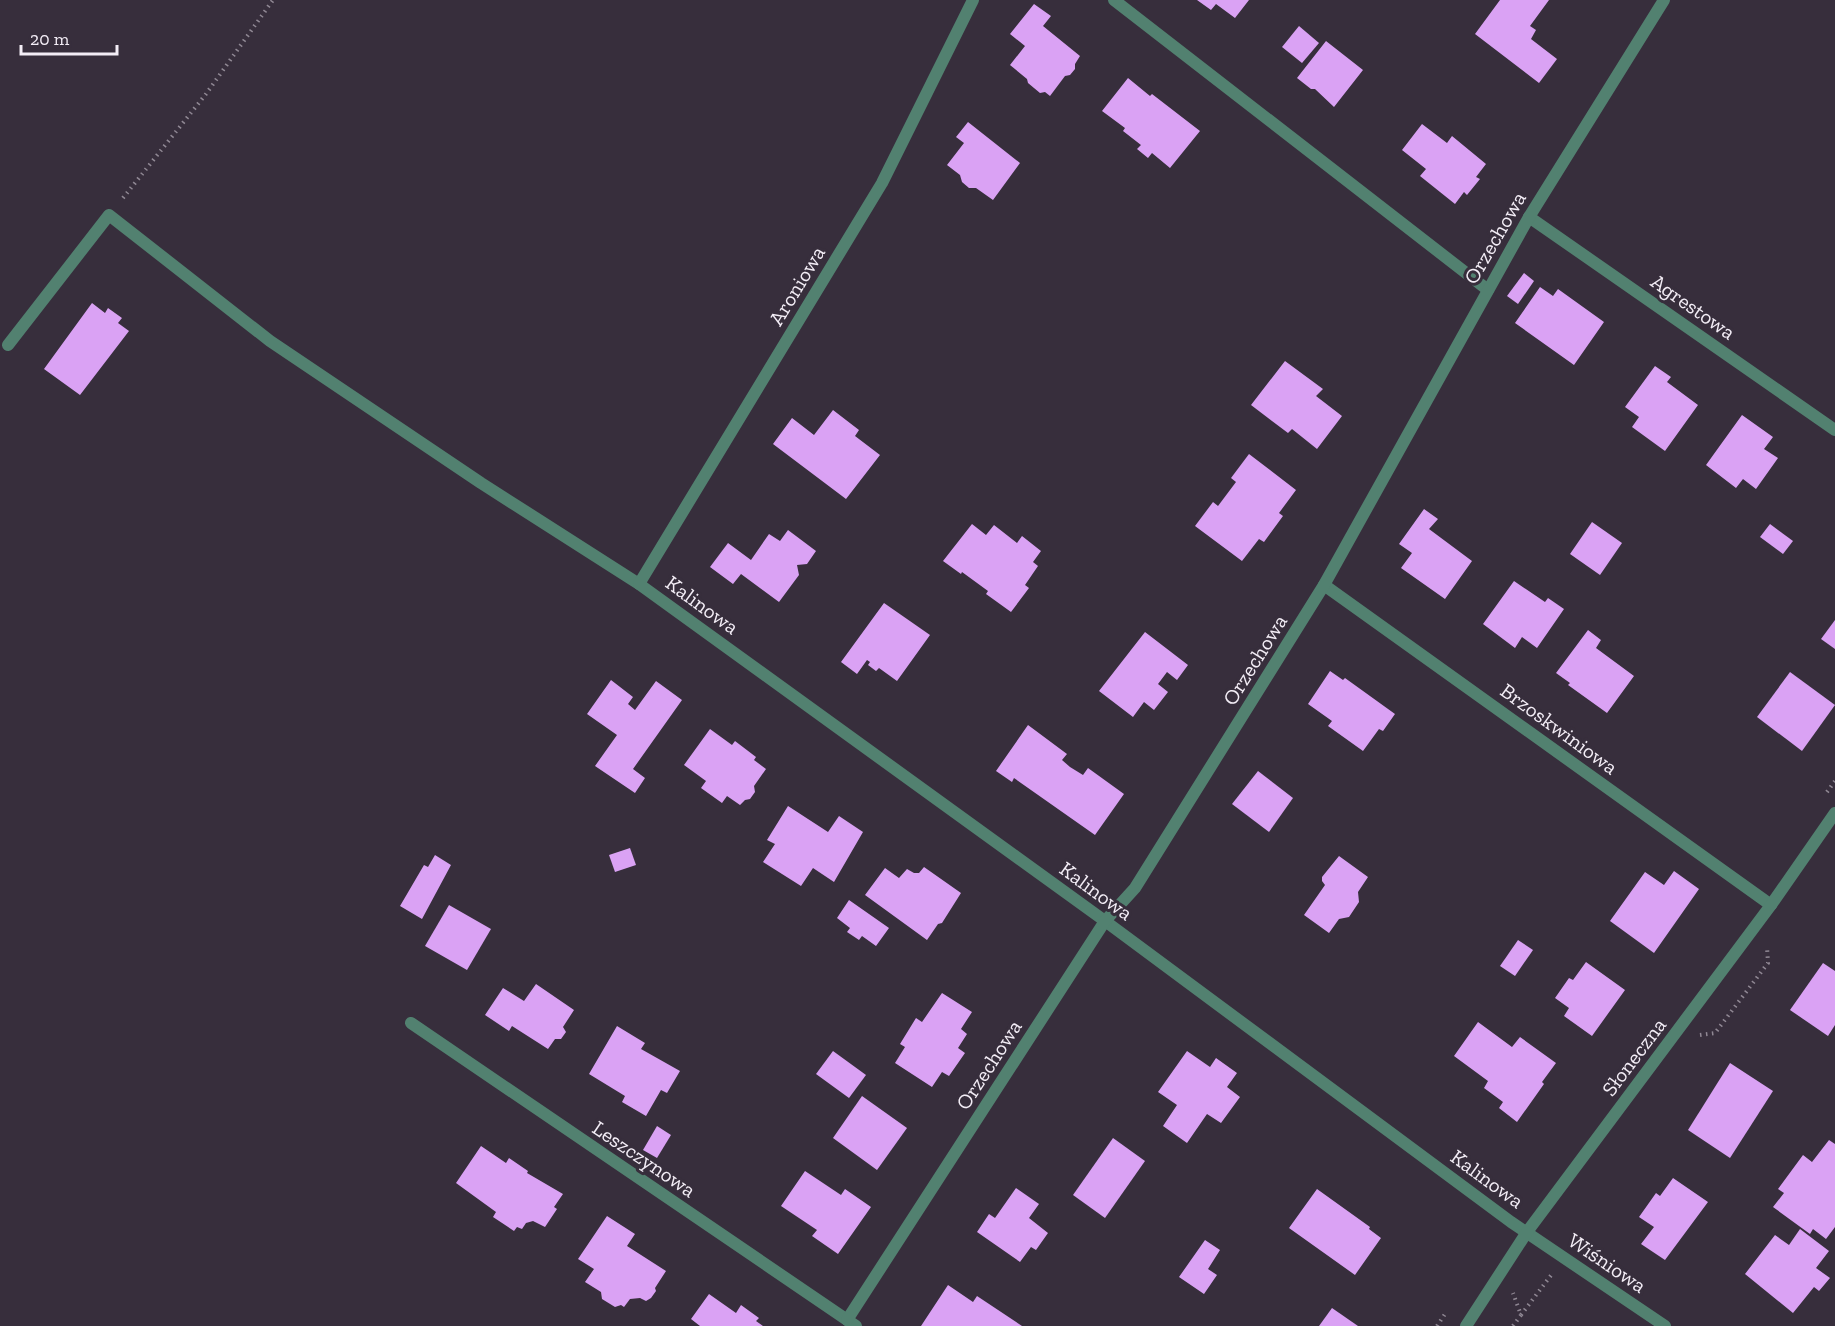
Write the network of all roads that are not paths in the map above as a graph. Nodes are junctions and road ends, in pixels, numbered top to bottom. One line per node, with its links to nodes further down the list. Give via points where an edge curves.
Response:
1 (974, 0): 8 (street, Aroniowa, via 882,183)
2 (1114, 0): 5 (street)
3 (1664, 0): 4 (street, Orzechowa)
4 (1529, 217): 5 (street, Orzechowa); 7 (street, Agrestowa)
5 (1488, 291): 9 (street, Orzechowa)
6 (8, 345): 8 (street, Kalinowa, via 109,215 270,341)
7 (1835, 429)
8 (639, 584): 12 (street, Kalinowa)
9 (1324, 585): 11 (street, Brzoskwiniowa); 12 (street, Orzechowa, via 1136,888)
10 (1835, 813): 11 (street, Słoneczna)
11 (1771, 905): 14 (street, Słoneczna)
12 (1105, 921): 14 (street, Kalinowa); 15 (street, Orzechowa)
13 (411, 1023): 15 (street, Leszczynowa)
14 (1527, 1232): 16 (street, Słoneczna); 17 (street, Wiśniowa)
15 (852, 1323)
16 (1466, 1326)
17 (1665, 1326)

